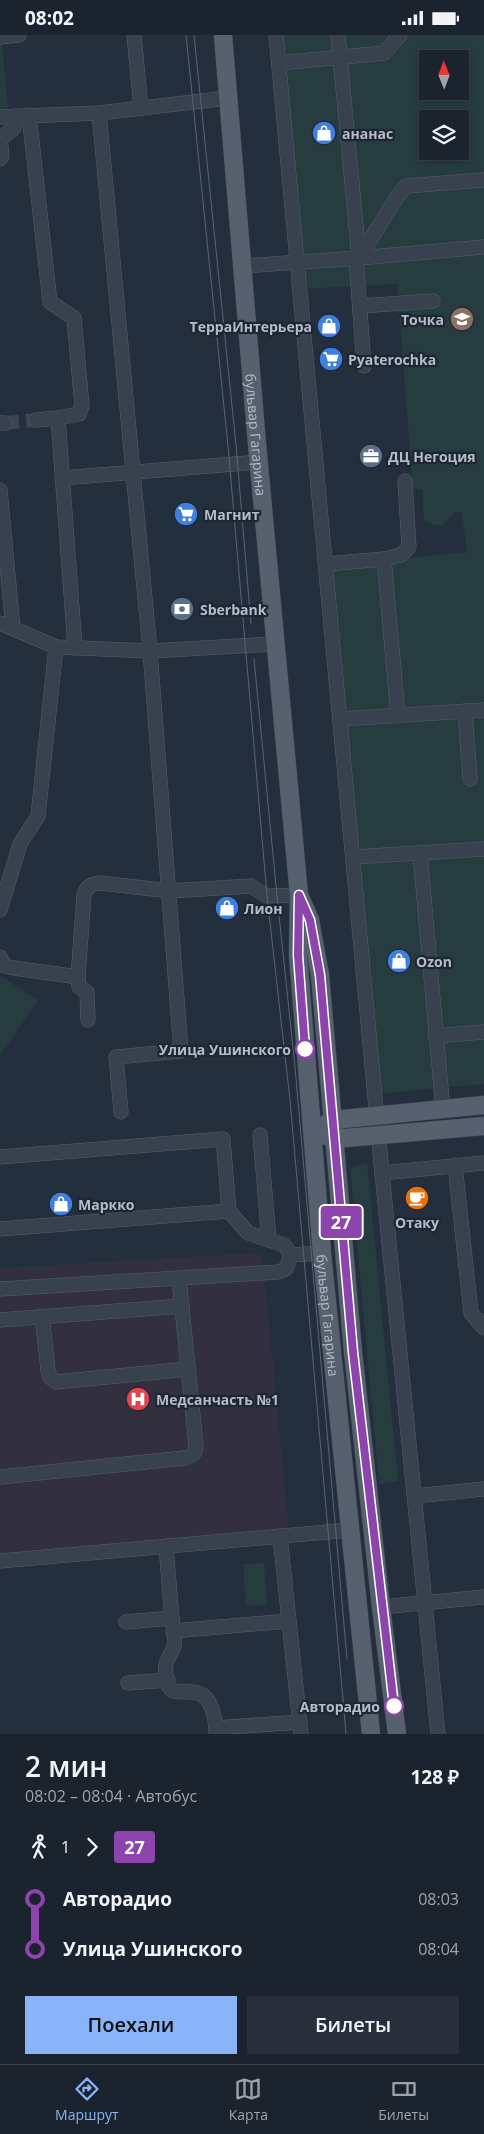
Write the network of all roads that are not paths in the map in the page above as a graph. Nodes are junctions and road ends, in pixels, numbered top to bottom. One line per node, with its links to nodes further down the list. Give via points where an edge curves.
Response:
1 (19, 35): 7 (street)
2 (134, 35): 11 (street)
3 (223, 35): 10 (main road, бульвар Гагарина)
4 (276, 35): 9 (street)
5 (338, 35): 8 (street)
6 (400, 35): 8 (street, via 384,53)
7 (0, 37)
8 (340, 57): 9 (street); 19 (street)
9 (279, 63): 20 (street)
10 (228, 98): 11 (street); 21 (main road, бульвар Гагарина)
11 (141, 108): 12 (street)
12 (99, 113): 13 (street); 28 (street)
13 (29, 115): 14 (street); 25 (street, via 50,303 74,318 82,411 74,417)
14 (7, 117): 15 (street, via 14,128)
15 (0, 139): 16 (street)
16 (0, 159)
17 (484, 180): 19 (street, via 406,186)
18 (484, 247): 19 (street)
19 (357, 258): 20 (street); 23 (street)
20 (298, 263): 21 (street); 34 (street)
21 (242, 266): 27 (main road, бульвар Гагарина)
22 (433, 301): 23 (street)
23 (360, 306): 24 (street)
24 (364, 366)
25 (58, 418): 26 (street); 29 (street)
26 (36, 420)
27 (258, 462): 28 (street); 36 (main road, бульвар Гагарина)
28 (133, 472): 29 (street); 39 (street)
29 (62, 478): 38 (street)
30 (405, 481): 33 (street, via 409,547 401,555)
31 (0, 490): 32 (street)
32 (2, 538): 35 (street)
33 (384, 559): 34 (street); 42 (street)
34 (326, 563): 43 (street)
35 (6, 626): 37 (street)
36 (274, 644): 39 (street); 49 (main road, бульвар Гагарина)
37 (56, 647): 38 (street); 50 (street, via 38,816 20,844)
38 (75, 648): 39 (street)
39 (150, 651): 48 (street)
40 (484, 709): 41 (street)
41 (465, 711): 42 (street); 44 (street)
42 (398, 716): 43 (street)
43 (340, 719): 47 (street)
44 (470, 779)
45 (484, 849): 46 (street)
46 (420, 853): 47 (street); 55 (street)
47 (353, 857): 59 (street)
48 (170, 891): 49 (street, via 251,886 267,897); 52 (street, via 100,883 86,888); 58 (street, via 181,1051 116,1057)
49 (299, 895): 60 (main road, бульвар Гагарина, via 310,920 316,947); 62 (main road, бульвар Гагарина, via 298,955)
50 (0, 910)
51 (0, 957): 52 (street, via 5,966)
52 (78, 977): 53 (street, via 79,987 86,992)
53 (88, 1020)
54 (484, 1032): 55 (street)
55 (435, 1036): 57 (street)
56 (484, 1105): 57 (main road)
57 (443, 1110): 59 (main road)
58 (121, 1112)
59 (378, 1116): 60 (main road); 64 (street)
60 (333, 1120): 62 (main road); 65 (main road, бульвар Гагарина)
61 (484, 1126): 64 (main road)
62 (312, 1130): 65 (main road); 74 (main road, бульвар Гагарина)
63 (260, 1135): 72 (street)
64 (380, 1136): 65 (main road); 69 (street)
65 (335, 1139): 73 (main road, бульвар Гагарина)
66 (0, 1157): 70 (street, via 223,1139)
67 (484, 1163): 68 (street)
68 (455, 1165): 69 (street); 81 (street, via 471,1313)
69 (382, 1173): 85 (street)
70 (229, 1211): 71 (street); 72 (street, via 248,1233)
71 (0, 1229)
72 (269, 1240): 75 (street, via 284,1245)
73 (344, 1251): 74 (main road); 86 (main road, бульвар Гагарина)
74 (322, 1253): 75 (street); 87 (main road, бульвар Гагарина)
75 (291, 1255): 76 (street, via 286,1269 282,1271)
76 (179, 1279): 77 (street); 78 (street)
77 (0, 1289)
78 (182, 1306): 79 (street); 82 (street)
79 (42, 1316): 80 (street); 82 (street, via 48,1370 56,1382)
80 (0, 1320)
81 (484, 1328)
82 (188, 1369): 83 (street, via 196,1445 192,1456)
83 (0, 1477)
84 (484, 1489): 85 (street)
85 (415, 1496): 92 (street)
86 (373, 1529): 87 (main road); 93 (main road, бульвар Гагарина)
87 (350, 1530): 88 (street); 101 (main road, бульвар Гагарина)
88 (280, 1536): 89 (street); 94 (street)
89 (166, 1546): 90 (street); 96 (street)
90 (0, 1561)
91 (484, 1597): 92 (street)
92 (424, 1602): 93 (street); 103 (street)
93 (381, 1607): 102 (main road, бульвар Гагарина)
94 (289, 1621): 96 (street); 99 (street)
95 (126, 1622): 96 (street)
96 (173, 1624): 97 (street, via 175,1645 166,1663)
97 (168, 1680): 98 (street); 100 (street, via 173,1690 196,1691 208,1700 215,1713)
98 (128, 1683)
99 (300, 1728): 100 (street)
100 (216, 1731)
101 (371, 1734)
102 (397, 1734)
103 (438, 1734)

